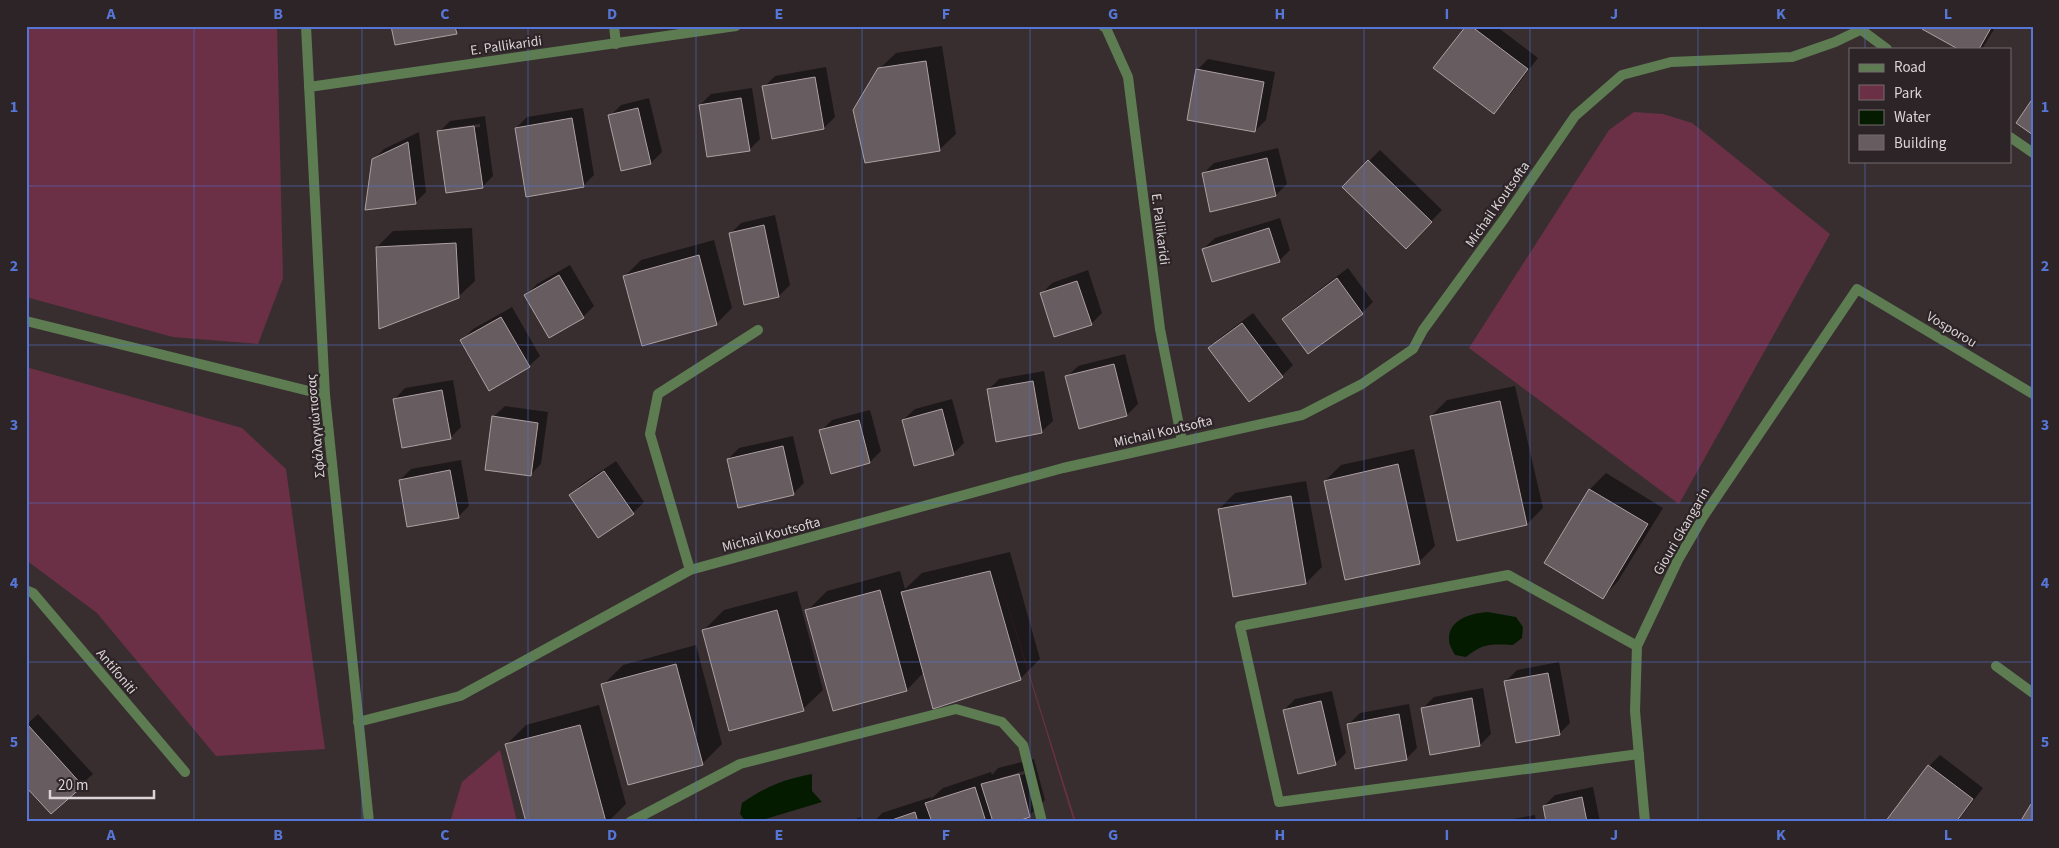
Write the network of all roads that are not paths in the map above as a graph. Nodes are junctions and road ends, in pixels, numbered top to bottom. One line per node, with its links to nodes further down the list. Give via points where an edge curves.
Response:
1 (306, 26): 8 (street, Σφάλαγγιώτισσας)
2 (614, 26): 6 (street)
3 (736, 26): 6 (street, E. Pallikaridi)
4 (1103, 26): 16 (street, E. Pallikaridi, via 1128,77 1160,329)
5 (1860, 27): 7 (street); 16 (street, Michail Koutsofta, via 1835,42 1792,57 1671,62 1622,75 1575,116 1413,349 1362,384 1302,415)
6 (616, 44): 8 (street, E. Pallikaridi)
7 (1886, 48)
8 (309, 86): 15 (street, Σφάλαγγιώτισσας)
9 (2012, 138): 10 (street)
10 (2033, 153)
11 (1857, 289): 14 (street, Vosporou); 19 (street, Giouri Gkangarin, via 1703,517 1678,560)
12 (26, 320): 15 (street)
13 (758, 330): 17 (street, via 658,394 650,434)
14 (2033, 394)
15 (325, 395): 22 (street, Σφάλαγγιώτισσας)
16 (1182, 440): 17 (street, Michail Koutsofta, via 1063,468)
17 (690, 570): 22 (street, Michail Koutsofta, via 460,696)
18 (26, 590): 24 (street, Antifoniti, via 33,593)
19 (1637, 646): 23 (street, Giouri Gkangarin); 23 (street, via 1508,575 1240,626 1279,802)
20 (1996, 666): 21 (street)
21 (2033, 693)
22 (358, 722): 25 (street, Σφάλαγγιώτισσας)
23 (1639, 754): 28 (street, Giouri Gkangarin)
24 (186, 772)
25 (369, 822)
26 (630, 822): 27 (street, via 740,764 956,708 1002,722 1023,745)
27 (1042, 822)
28 (1645, 822)

